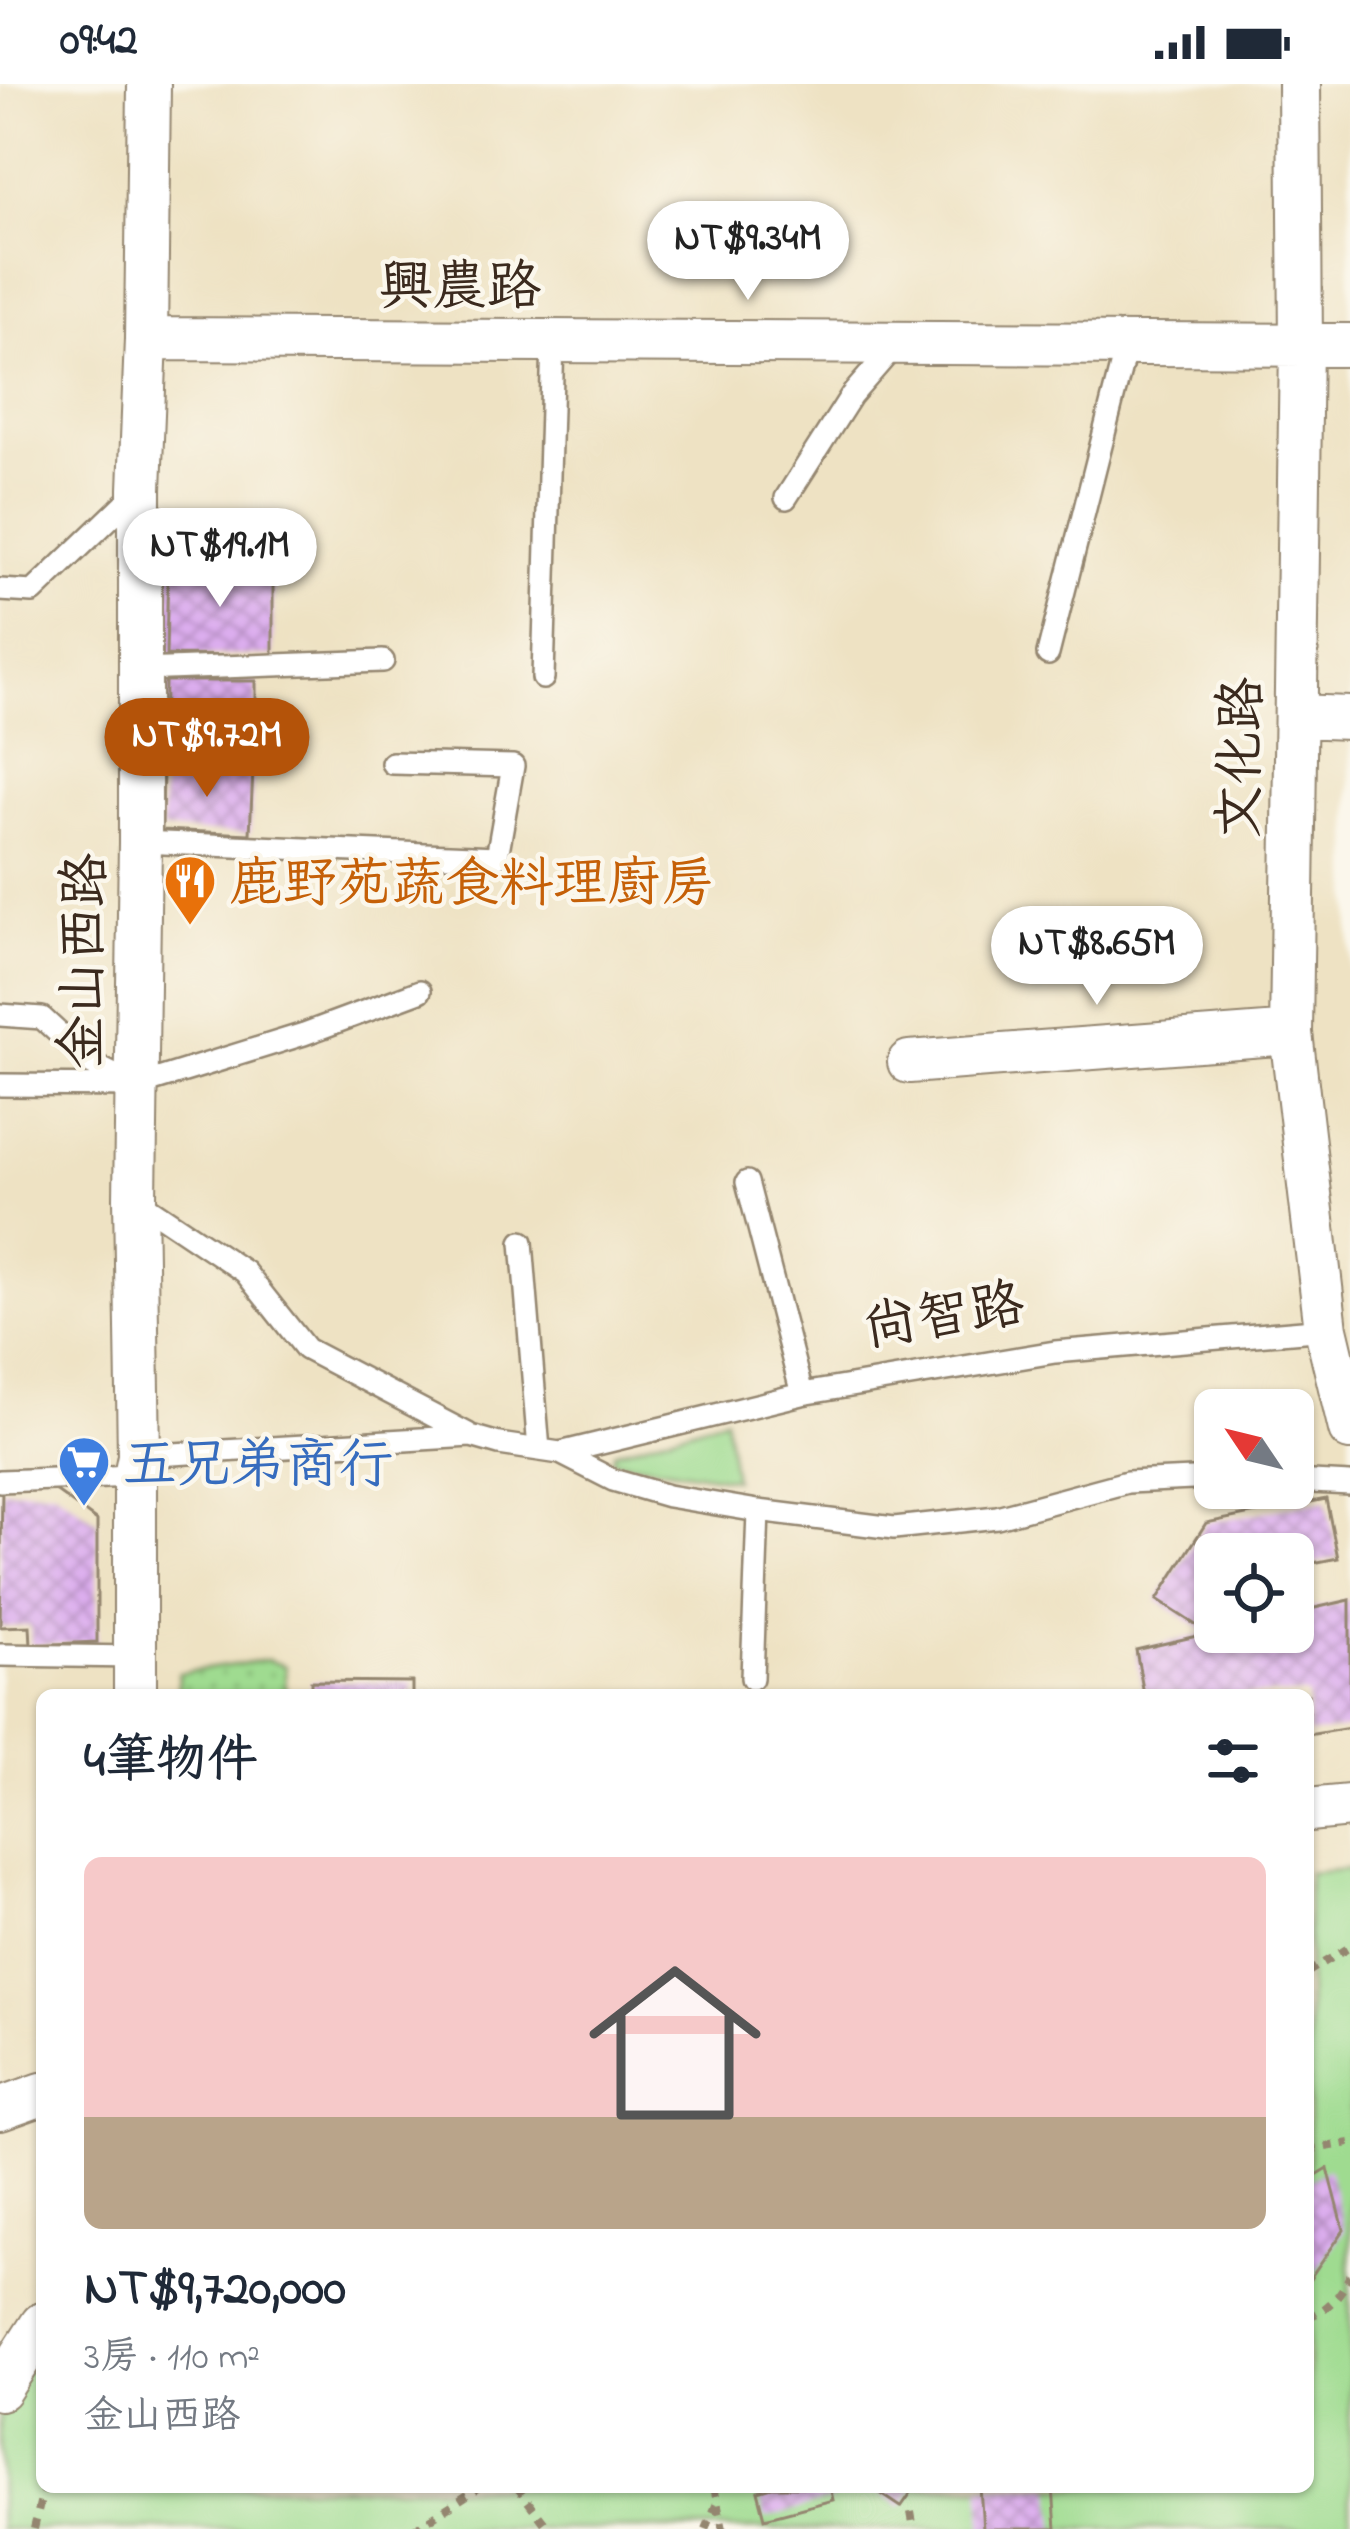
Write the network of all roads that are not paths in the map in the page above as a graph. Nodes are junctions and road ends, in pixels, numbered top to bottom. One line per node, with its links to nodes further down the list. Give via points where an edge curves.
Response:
1 (148, 84): 3 (street, 金山西路)
2 (1299, 84): 7 (street, 文化路)
3 (146, 339): 4 (street, 興農路); 9 (street, 金山西路)
4 (554, 341): 5 (street, 興農路); 15 (lane)
5 (897, 343): 6 (street, 興農路); 10 (lane, via 851,395)
6 (1127, 344): 7 (street, 興農路); 12 (lane)
7 (1301, 344): 8 (street, 興農路); 16 (street, 文化路)
8 (1350, 345)
9 (140, 489): 11 (lane, via 33,592); 14 (street, 金山西路)
10 (786, 498)
11 (0, 590)
12 (1048, 654)
13 (383, 661): 14 (lane)
14 (140, 670): 19 (street, 金山西路)
15 (543, 678)
16 (1296, 716): 17 (street); 22 (street, 文化路)
17 (1350, 718)
18 (392, 763): 19 (lane, via 513,766 497,857)
19 (140, 842): 25 (street, 金山西路)
20 (420, 991): 25 (lane)
21 (0, 1015): 25 (lane, via 41,1018 92,1064)
22 (1291, 1033): 23 (street); 29 (street, 文化路)
23 (909, 1062)
24 (0, 1085): 25 (lane)
25 (136, 1086): 27 (street, 金山西路)
26 (747, 1182): 30 (lane)
27 (135, 1198): 32 (lane, via 245,1272 306,1349); 34 (street, 金山西路)
28 (523, 1241): 33 (lane)
29 (1338, 1324): 30 (lane, 尚智路, via 1055,1352); 31 (street, 文化路)
30 (802, 1394): 33 (lane, 尚智路)
31 (1350, 1430)
32 (471, 1436): 33 (lane); 34 (lane)
33 (549, 1451): 39 (lane, via 668,1496)
34 (137, 1466): 36 (lane); 41 (street, 金山西路)
35 (1194, 1479): 39 (lane, via 1127,1482 997,1517 894,1528)
36 (0, 1481)
37 (1314, 1482): 38 (lane)
38 (1350, 1484)
39 (758, 1511): 42 (lane)
40 (0, 1655): 41 (lane)
41 (135, 1676)
42 (752, 1678)
43 (1350, 1805): 44 (street)
44 (1314, 1809)
45 (36, 2096): 46 (street)
46 (0, 2109)
47 (36, 2333): 48 (street)
48 (0, 2389)

